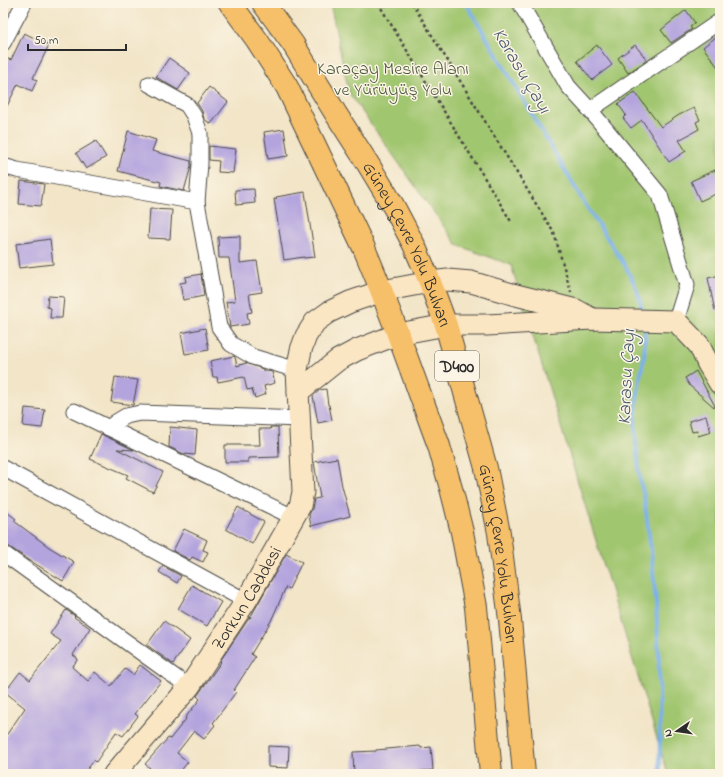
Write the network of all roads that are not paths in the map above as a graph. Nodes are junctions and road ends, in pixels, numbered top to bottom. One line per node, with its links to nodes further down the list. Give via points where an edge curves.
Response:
1 (24, 3): 6 (street)
2 (230, 3): 12 (highway, Güney Çevre Yolu Bulvarı / D400, via 287,88)
3 (263, 3): 11 (highway, Güney Çevre Yolu Bulvarı / D400, via 293,44 390,200)
4 (520, 3): 8 (street, via 568,86)
5 (720, 21): 8 (street)
6 (3, 43)
7 (149, 84): 10 (street, via 187,104 194,116 200,133)
8 (590, 110): 14 (street, via 660,195 687,285)
9 (3, 166): 10 (street)
10 (197, 202): 18 (street, via 219,326 236,348 253,357)
11 (430, 282): 12 (street, Zorkun Caddesi); 13 (street, Zorkun Caddesi, via 471,282); 15 (highway, Güney Çevre Yolu Bulvarı / D400)
12 (382, 291): 16 (highway, Güney Çevre Yolu Bulvarı / D400); 18 (street, Zorkun Caddesi, via 350,302 315,322 306,336)
13 (584, 314): 14 (street); 15 (street, via 487,325)
14 (676, 321): 17 (street)
15 (446, 325): 16 (street); 31 (highway, Güney Çevre Yolu Bulvarı / D400, via 486,468 499,533)
16 (398, 334): 20 (street, via 338,360); 30 (highway, Güney Çevre Yolu Bulvarı / D400, via 439,446 462,532 476,607)
17 (714, 363): 19 (street)
18 (297, 370): 20 (street, Zorkun Caddesi)
19 (720, 384)
20 (298, 392): 22 (street, Zorkun Caddesi)
21 (74, 411): 23 (street)
22 (299, 419): 23 (street, via 140,413 126,416); 25 (street, Zorkun Caddesi, via 303,492 300,506)
23 (110, 428): 25 (street)
24 (3, 468): 27 (street)
25 (293, 517): 27 (street, Zorkun Caddesi)
26 (3, 553): 28 (street)
27 (246, 601): 28 (street, Zorkun Caddesi)
28 (189, 687): 29 (street, Zorkun Caddesi)
29 (114, 774)
30 (491, 774)
31 (524, 774)

